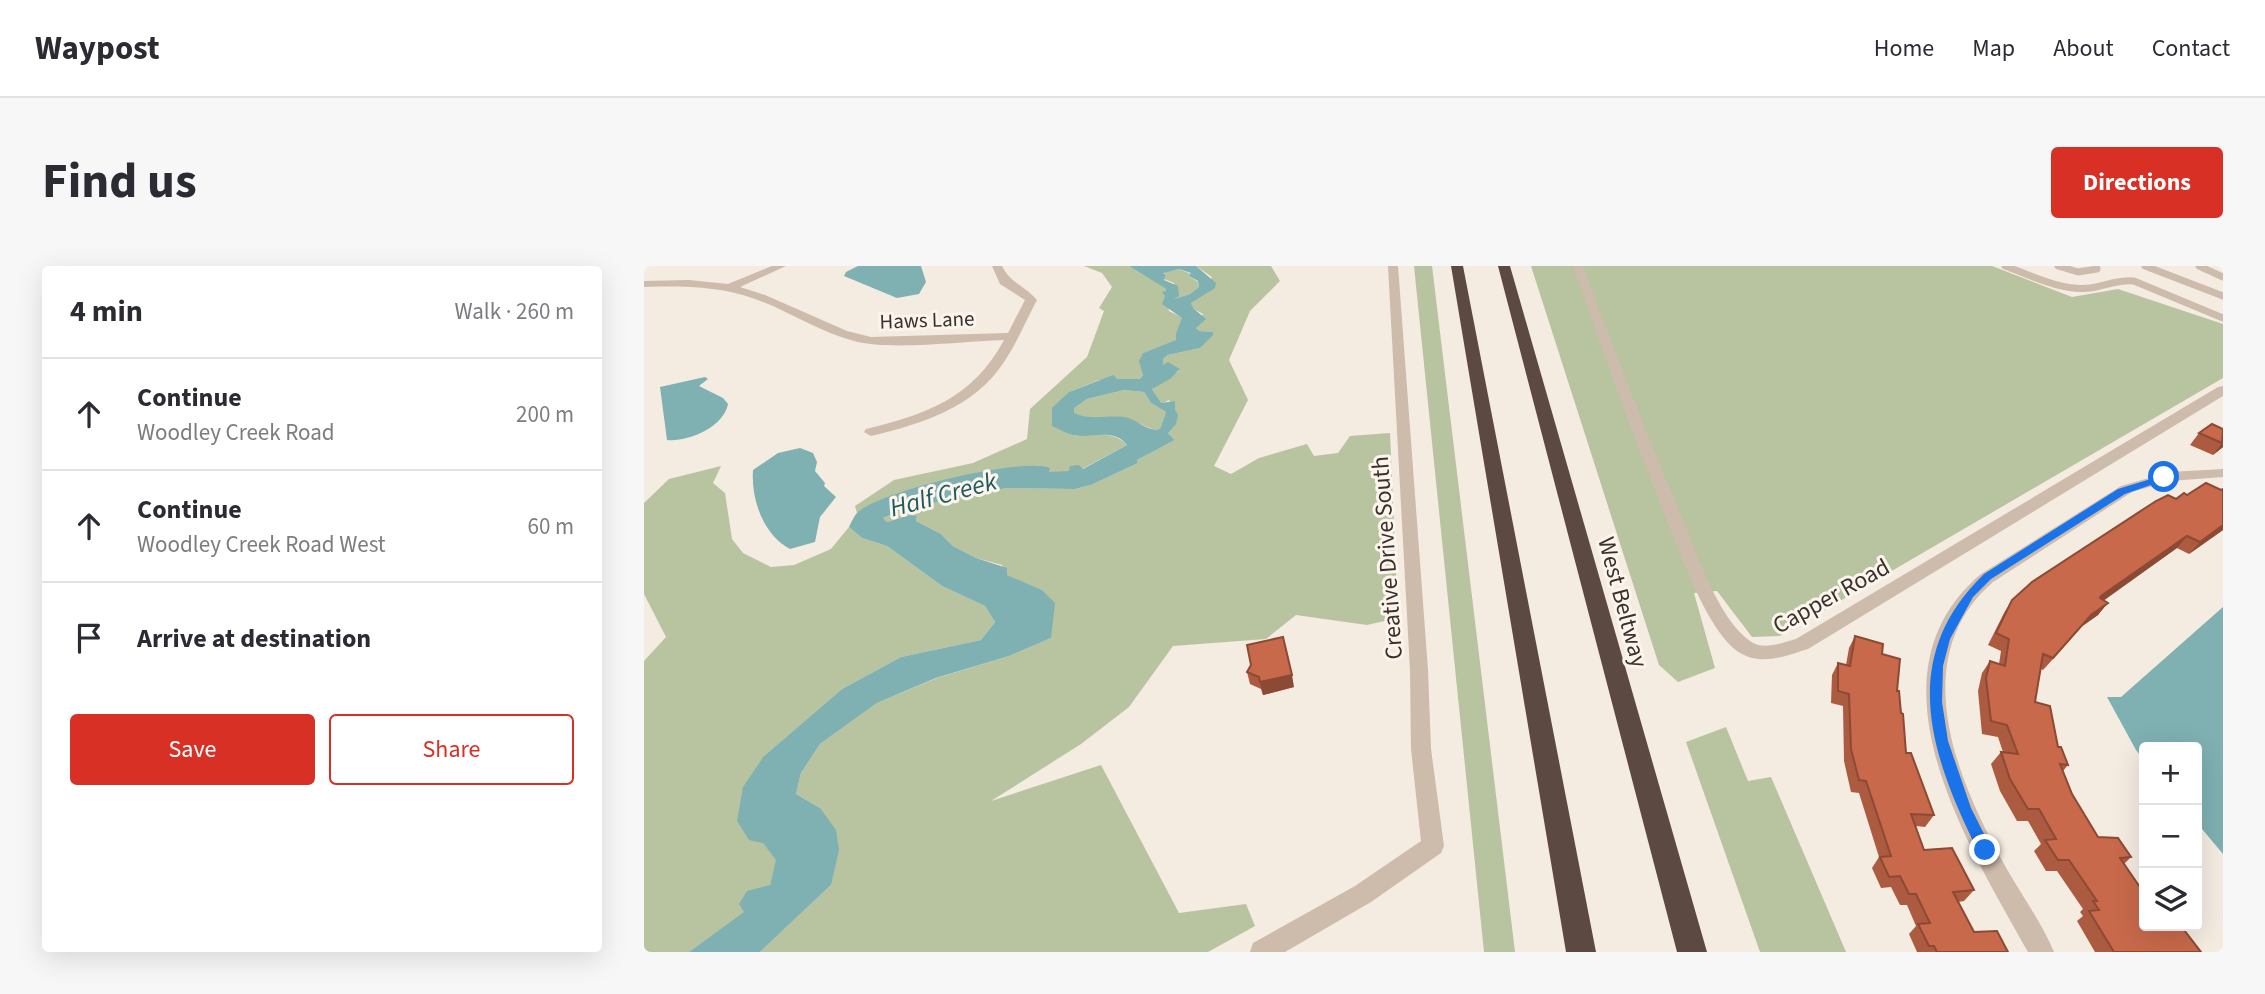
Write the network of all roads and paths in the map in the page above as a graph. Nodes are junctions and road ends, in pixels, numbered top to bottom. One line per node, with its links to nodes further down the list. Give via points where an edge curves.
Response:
1 (781, 266): 14 (street)
2 (997, 266): 17 (street, via 1004,282 1031,300)
3 (1393, 266): 21 (street, Creative Drive South, via 1421,749 1433,846 1363,894)
4 (1457, 266): 22 (highway)
5 (1504, 266): 23 (highway, West Beltway)
6 (1578, 266): 18 (street, Capper Road, via 1628,406 1689,554 1718,616 1742,645 1753,651 1772,653 1802,644)
7 (2005, 266): 16 (lane, via 2074,288 2095,288 2119,279 2141,283)
8 (2058, 266): 9 (lane, via 2086,273 2097,270)
9 (2096, 266)
10 (2145, 266): 15 (lane)
11 (2199, 266): 12 (lane)
12 (2223, 277)
13 (644, 284): 14 (street, Haws Lane, via 704,282)
14 (729, 288): 17 (street, Haws Lane, via 860,340)
15 (2223, 296)
16 (2223, 318)
17 (1012, 336): 19 (street, via 992,371 958,400 914,422)
18 (2223, 390)
19 (871, 432)
20 (2223, 473): 24 (street, via 2164,477 2122,491 1987,577 1963,604 1944,639 1937,666 1941,741 1964,809)
21 (1262, 952)
22 (1581, 952)
23 (1692, 952)
24 (2042, 952)

